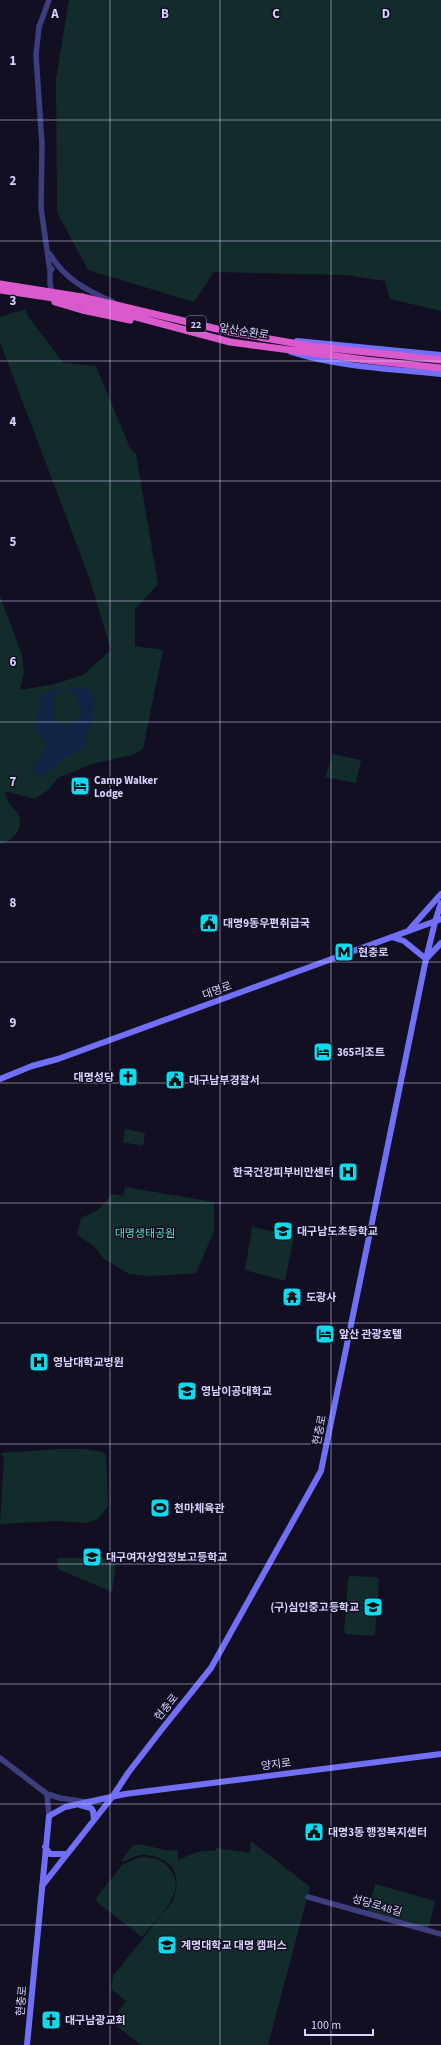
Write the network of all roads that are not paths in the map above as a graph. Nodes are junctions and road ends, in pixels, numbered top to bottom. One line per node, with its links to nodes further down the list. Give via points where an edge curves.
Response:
1 (49, 0): 2 (street, via 39,27 36,55 43,150 41,208)
2 (48, 252): 3 (street); 4 (street)
3 (60, 270): 4 (street); 9 (street, via 83,289)
4 (50, 271): 8 (street, via 50,284)
5 (0, 284): 7 (highway, 앞산순환로 / 22, bridge)
6 (0, 290): 7 (highway, 앞산순환로 / 22, bridge)
7 (81, 299): 9 (highway, 앞산순환로 / 22); 10 (highway, 앞산순환로 / 22)
8 (55, 302): 10 (highway, via 82,310)
9 (119, 304): 11 (highway, 앞산순환로 / 22, via 230,332)
10 (179, 329): 12 (highway, 앞산순환로 / 22, via 230,342)
11 (274, 340): 13 (main road); 14 (highway, 앞산순환로 / 22)
12 (276, 348): 15 (highway, 앞산순환로 / 22); 16 (main road, via 310,358)
13 (441, 355)
14 (441, 360)
15 (441, 368)
16 (441, 374)
17 (441, 894): 20 (main road)
18 (441, 903): 19 (main road, 현충로)
19 (438, 920): 20 (main road, 대명로); 23 (main road, 현충로)
20 (407, 931): 21 (main road, 대명로)
21 (392, 937): 23 (main road, via 404,941); 24 (main road, 대명로)
22 (441, 943): 23 (main road)
23 (426, 959): 28 (main road, 현충로, via 321,1471 211,1668 137,1761)
24 (0, 1079)
25 (441, 1754): 28 (main road, 양지로)
26 (0, 1758): 27 (street)
27 (47, 1794): 29 (street); 31 (street)
28 (113, 1796): 29 (main road, 양지로); 32 (main road, 현충로)
29 (86, 1802): 30 (main road, 양지로)
30 (76, 1804): 31 (main road, 양지로, via 58,1809); 32 (main road, via 91,1808)
31 (49, 1816): 33 (main road, 현충로)
32 (94, 1820): 34 (main road, 현충로)
33 (45, 1847): 34 (main road, via 47,1852 54,1856); 35 (main road, 현충로)
34 (66, 1854): 35 (main road, 현충로)
35 (42, 1886): 38 (main road, 현충로)
36 (308, 1897): 37 (street, 성당로48길)
37 (441, 1934)
38 (27, 2045)

